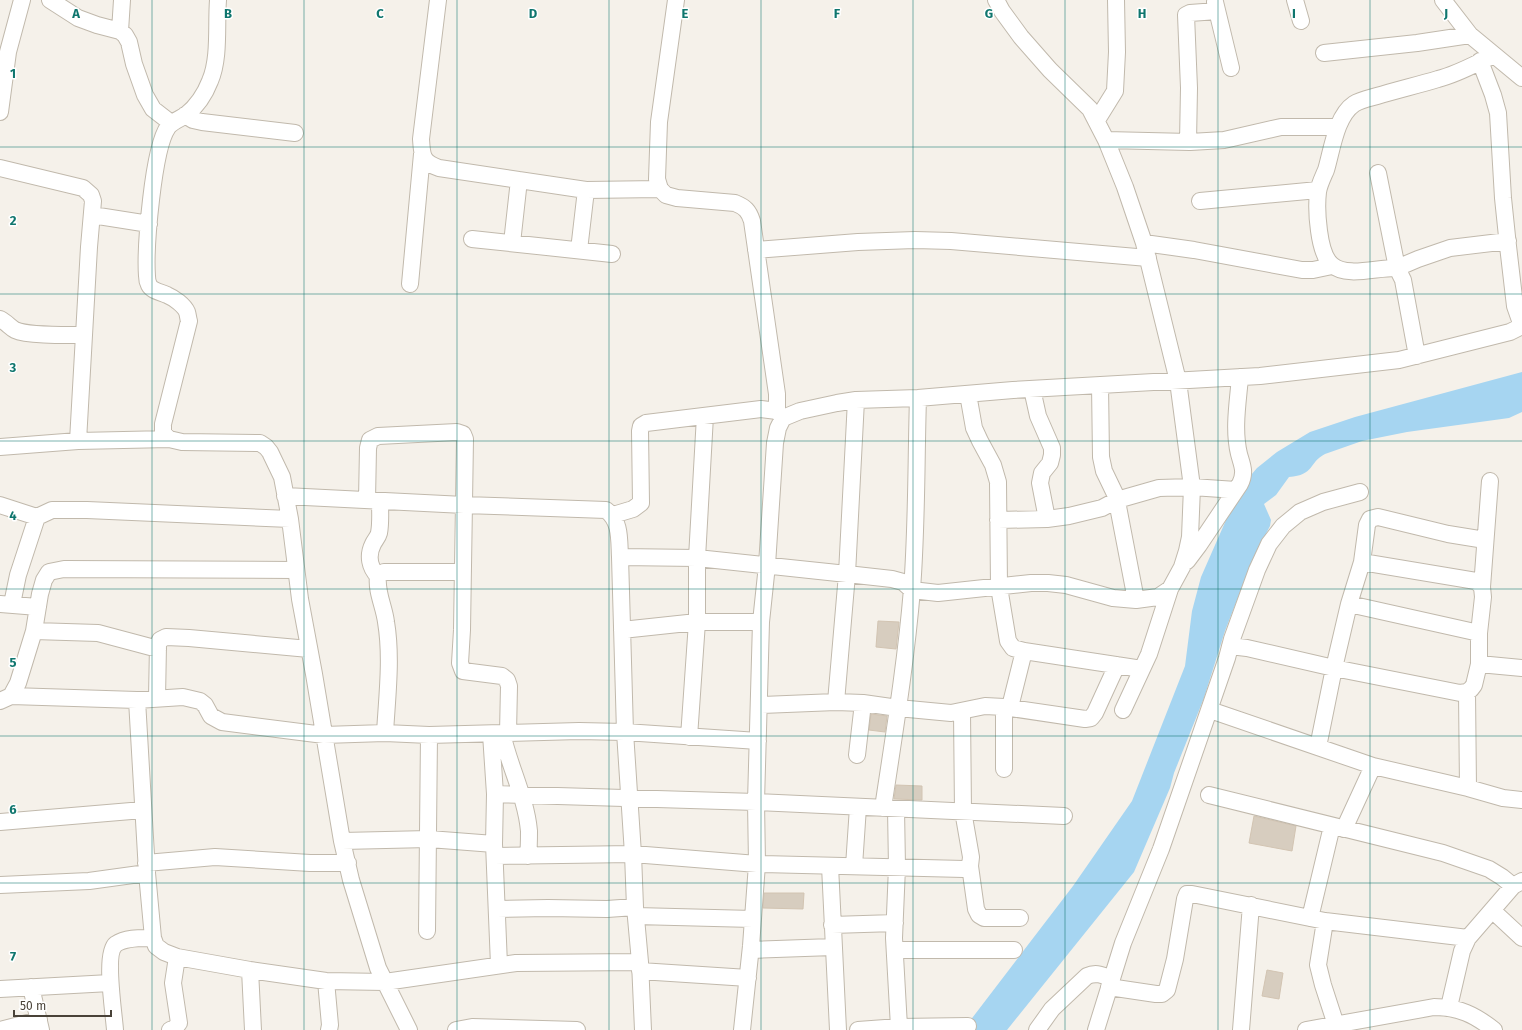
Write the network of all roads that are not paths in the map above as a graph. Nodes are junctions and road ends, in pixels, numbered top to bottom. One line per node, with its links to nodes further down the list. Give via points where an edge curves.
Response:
1 (22, 0): 19 (street, via 8,52)
2 (50, 0): 13 (street, via 78,18)
3 (122, 0): 13 (street)
4 (218, 0): 20 (street, via 215,62 210,80 199,102)
5 (438, 0): 27 (street, via 421,139)
6 (676, 0): 31 (street, via 659,122 657,179)
7 (996, 0): 21 (street, via 1021,37 1090,109)
8 (1116, 0): 21 (street, via 1115,91)
9 (1295, 0): 12 (street)
10 (1443, 0): 14 (street)
11 (1216, 6): 17 (street); 26 (street, via 1186,15)
12 (1301, 21)
13 (120, 31): 22 (street, via 129,42 145,95 153,109)
14 (1470, 35): 15 (street); 16 (street)
15 (1324, 53)
16 (1487, 58): 18 (street); 23 (street, via 1454,74 1354,104); 39 (street, via 1498,113 1503,198)
17 (1231, 68)
18 (1522, 78)
19 (0, 112)
20 (185, 115): 22 (street); 24 (street, via 202,122)
21 (1097, 120): 25 (street)
22 (171, 123): 36 (street, via 157,160)
23 (1337, 127): 26 (street, via 1282,127 1224,140); 33 (street)
24 (295, 133)
25 (1106, 140): 26 (street); 42 (street)
26 (1188, 142)
27 (422, 154): 30 (street, via 429,164 439,168); 46 (street)
28 (0, 168): 35 (street, via 83,188 91,195)
29 (1378, 173): 45 (street)
30 (519, 180): 32 (street); 38 (street)
31 (660, 188): 32 (street); 41 (street, via 666,195 677,198 735,203 742,206 749,212 752,221)
32 (586, 190): 40 (street)
33 (1318, 190): 34 (street); 44 (street, via 1319,234 1326,258)
34 (1200, 201)
35 (92, 215): 36 (street); 48 (street)
36 (149, 224): 59 (street, via 149,285 183,306 188,313 189,321 163,424 163,433)
37 (472, 239): 38 (street)
38 (512, 243): 40 (street)
39 (1513, 244): 45 (street, via 1450,248); 49 (street, via 1515,306 1522,326 1510,332)
40 (579, 250): 43 (street)
41 (756, 250): 42 (street, via 915,240); 57 (street)
42 (1146, 250): 44 (street, via 1194,250 1302,270); 51 (street)
43 (612, 254)
44 (1332, 266): 45 (street, via 1355,271)
45 (1397, 268): 49 (street, via 1402,280)
46 (410, 284)
47 (0, 319): 48 (street, via 14,330 26,333)
48 (84, 335): 60 (street)
49 (1417, 356): 50 (street)
50 (1240, 377): 51 (street); 64 (street, via 1236,440 1244,476)
51 (1178, 382): 52 (street); 63 (street)
52 (1100, 385): 53 (street); 68 (street, via 1104,471)
53 (1032, 389): 54 (street); 74 (street, via 1038,416 1052,448 1050,463 1042,473 1040,483)
54 (968, 394): 55 (street); 75 (street, via 974,428 994,465 998,482)
55 (918, 398): 56 (street); 89 (street)
56 (856, 400): 57 (street); 84 (street)
57 (780, 414): 58 (street, via 760,409); 80 (street, via 775,443)
58 (705, 416): 71 (street, via 646,423 641,426 641,503 633,509); 78 (street)
59 (169, 439): 60 (street); 66 (street, via 182,442 260,443 270,452 282,478)
60 (78, 441): 61 (street)
61 (0, 447)
62 (1490, 481): 76 (street)
63 (1192, 487): 64 (street); 68 (street, via 1159,488); 81 (street, via 1190,537)
64 (1236, 490): 81 (street)
65 (1360, 492): 99 (street, via 1323,502 1300,512 1283,526 1269,544 1257,570)
66 (285, 496): 67 (street); 73 (street)
67 (374, 500): 70 (street); 70 (street, via 368,448 370,440 378,436 457,432 463,434 465,439); 85 (street, via 379,532 372,546 370,564)
68 (1117, 500): 74 (street, via 1086,513); 90 (street)
69 (0, 505): 72 (street)
70 (464, 505): 71 (street, via 606,510); 83 (street)
71 (613, 515): 77 (street, via 617,524)
72 (38, 517): 73 (street, via 52,510 87,510); 91 (street)
73 (290, 519): 82 (street)
74 (1047, 519): 75 (street)
75 (998, 520): 86 (street)
76 (1486, 540): 79 (street, via 1448,534 1378,517 1370,519); 87 (street)
77 (620, 557): 78 (street); 96 (street)
78 (697, 558): 80 (street); 94 (street)
79 (1362, 562): 87 (street, via 1476,581); 92 (street)
80 (767, 565): 84 (street); 95 (street)
81 (1182, 567): 88 (street)
82 (296, 570): 93 (street, via 64,569 48,572); 100 (street)
83 (464, 572): 85 (street, via 384,572); 122 (street, via 461,668 463,671 502,676 507,680 509,686)
84 (847, 574): 89 (street, via 892,579 902,582); 112 (street)
85 (378, 576): 121 (street, via 388,648)
86 (999, 587): 89 (street, via 946,593); 90 (street, via 1048,583 1066,585 1113,598); 102 (street, via 1008,641 1013,648)
87 (1482, 587): 98 (street)
88 (1170, 589): 90 (street, via 1158,597); 107 (street)
89 (912, 590): 116 (street)
90 (1136, 600)
91 (6, 604): 93 (street)
92 (1349, 604): 98 (street); 105 (street)
93 (38, 607): 97 (street)
94 (697, 622): 95 (street); 96 (street); 125 (street)
95 (760, 622): 114 (street)
96 (622, 630): 120 (street)
97 (34, 631): 101 (street, via 98,633); 110 (street, via 18,683)
98 (1479, 633): 103 (street)
99 (1230, 646): 105 (street); 118 (street)
100 (309, 649): 101 (street, via 166,637 160,640); 123 (street)
101 (158, 650): 109 (street)
102 (1024, 651): 104 (street); 115 (street)
103 (1479, 664): 106 (street); 108 (street, via 1474,685)
104 (1117, 665): 107 (street); 115 (street, via 1091,718)
105 (1334, 668): 108 (street, via 1453,692); 127 (street)
106 (1522, 668)
107 (1142, 669): 117 (street)
108 (1467, 692): 131 (street)
109 (157, 698): 111 (street); 123 (street, via 195,699 205,705 211,716 222,722)
110 (5, 699): 111 (street)
111 (137, 700): 140 (street)
112 (836, 702): 113 (street); 114 (street)
113 (863, 703): 116 (street); 128 (street)
114 (759, 705): 126 (street)
115 (1007, 707): 119 (street, via 986,706); 130 (street)
116 (898, 708): 119 (street); 139 (street)
117 (1123, 710)
118 (1210, 710): 127 (street); 185 (street, via 1162,849 1123,943)
119 (962, 712): 141 (street)
120 (625, 732): 122 (street); 125 (street); 135 (street)
121 (384, 733): 123 (street); 124 (street)
122 (500, 733): 124 (street); 132 (street); 133 (street)
123 (324, 735): 146 (street)
124 (430, 735): 145 (street)
125 (689, 737): 126 (street)
126 (758, 741): 137 (street)
127 (1318, 747): 129 (street)
128 (857, 755)
129 (1373, 766): 131 (street); 144 (street)
130 (1004, 769)
131 (1468, 788): 136 (street, via 1503,798)
132 (495, 794): 133 (street); 147 (street)
133 (521, 795): 135 (street); 149 (street, via 529,831)
134 (1209, 795): 144 (street)
135 (629, 798): 137 (street); 148 (street)
136 (1522, 800)
137 (756, 802): 138 (street); 151 (street)
138 (858, 807): 139 (street); 153 (street)
139 (890, 808): 141 (street); 155 (street)
140 (143, 810): 143 (street); 156 (street)
141 (963, 811): 142 (street); 154 (street, via 971,857)
142 (1064, 816)
143 (0, 822)
144 (1338, 828): 157 (street, via 1443,853 1489,868); 164 (street)
145 (429, 839): 146 (street); 147 (street); 169 (street)
146 (342, 841): 150 (street)
147 (495, 850): 149 (street); 160 (street)
148 (633, 854): 149 (street); 151 (street); 162 (street)
149 (528, 856)
150 (348, 863): 156 (street, via 215,857); 183 (street, via 378,968)
151 (757, 864): 152 (street); 165 (street)
152 (830, 866): 153 (street); 168 (street)
153 (854, 866): 155 (street)
154 (970, 866): 155 (street, via 964,869); 163 (street, via 979,915 984,918)
155 (897, 867): 167 (street)
156 (146, 868): 158 (street, via 88,881); 170 (street)
157 (1518, 884): 161 (street)
158 (0, 885)
159 (1252, 905): 164 (street); 185 (street, via 1187,894 1167,990 1162,994 1156,994); 207 (street)
160 (497, 909): 162 (street, via 607,909); 178 (street)
161 (1493, 911): 171 (street); 172 (street)
162 (635, 912): 165 (street); 179 (street)
163 (1020, 918)
164 (1310, 918): 166 (street)
165 (753, 919): 174 (street)
166 (1326, 921): 171 (street); 190 (street, via 1318,965)
167 (895, 923): 168 (street); 175 (street)
168 (832, 925): 173 (street)
169 (427, 931)
170 (153, 938): 177 (street, via 156,946); 184 (street, via 124,940 116,945 111,951)
171 (1468, 938): 188 (street, via 1462,951)
172 (1522, 938)
173 (833, 948): 174 (street); 203 (street)
174 (751, 950): 181 (street)
175 (895, 950): 176 (street); 192 (street)
176 (1014, 950)
177 (177, 957): 180 (street); 195 (street, via 173,983 179,1024)
178 (499, 965): 179 (street, via 516,963); 183 (street)
179 (640, 967): 181 (street); 201 (street)
180 (250, 970): 182 (street); 196 (street)
181 (748, 978): 202 (street)
182 (326, 981): 183 (street); 197 (street, via 330,1025)
183 (385, 982): 198 (street)
184 (110, 983): 186 (street); 194 (street)
185 (1111, 983): 205 (street, via 1098,974 1087,976 1052,1009); 206 (street)
186 (31, 987): 187 (street); 189 (street)
187 (0, 989)
188 (1449, 1007): 190 (street, via 1434,1007); 209 (street, via 1480,1018)
189 (40, 1025): 193 (street)
190 (1336, 1025): 208 (street)
191 (968, 1026): 192 (street)
192 (900, 1027): 204 (street)
193 (0, 1030)
194 (115, 1030)
195 (170, 1030)
196 (253, 1030)
197 (328, 1030)
198 (409, 1030)
199 (456, 1030): 200 (street)
200 (577, 1030)
201 (643, 1030)
202 (742, 1030)
203 (838, 1030)
204 (858, 1030)
205 (1037, 1030)
206 (1096, 1030)
207 (1241, 1030)
208 (1306, 1030)
209 (1494, 1030)

